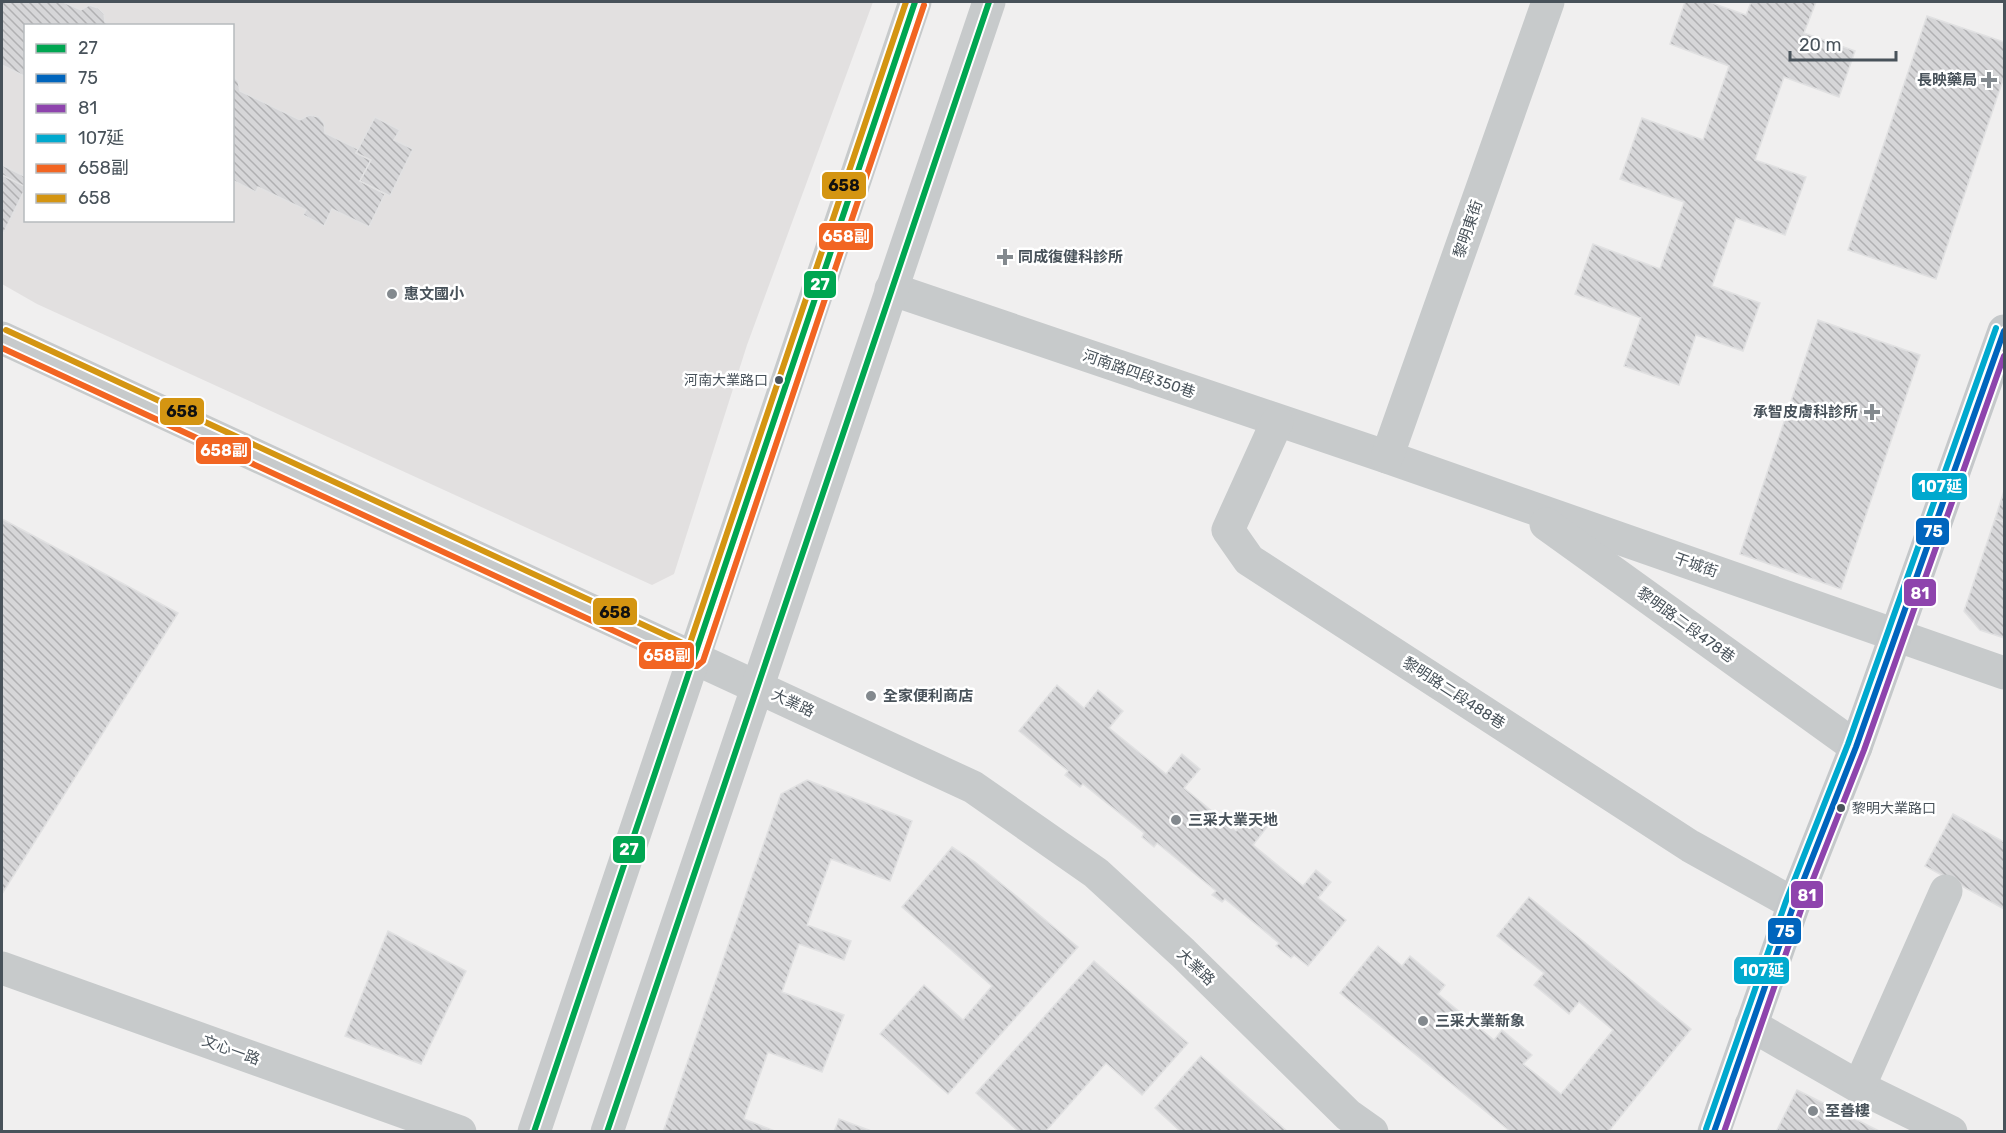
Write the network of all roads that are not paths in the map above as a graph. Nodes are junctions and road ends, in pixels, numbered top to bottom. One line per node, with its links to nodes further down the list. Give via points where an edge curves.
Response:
1 (915, 2): 11 (street)
2 (989, 2): 4 (street)
3 (1548, 2): 8 (street, 黎明東街)
4 (891, 289): 7 (street, 河南路四段350巷); 13 (street)
5 (2004, 331): 10 (main road)
6 (2, 338): 11 (street, 大業路)
7 (1277, 422): 8 (street, 河南路四段350巷); 16 (street, 黎明路二段488巷, via 1228,531 1250,560 1690,846)
8 (1387, 457): 9 (street, 干城街)
9 (1516, 503): 10 (street, 干城街); 14 (street, 黎明路二段478巷)
10 (1896, 635): 12 (street, 干城街); 14 (main road)
11 (694, 658): 13 (street, 大業路); 21 (street)
12 (2004, 673)
13 (757, 685): 22 (street); 23 (street, 大業路, via 973,787 1096,873 1348,1115)
14 (1856, 747): 16 (main road)
15 (1946, 891): 19 (street)
16 (1794, 904): 18 (main road)
17 (2, 968): 20 (street, 文心一路)
18 (1751, 1025): 19 (street); 24 (main road)
19 (1859, 1087): 25 (street)
20 (460, 1131)
21 (534, 1131)
22 (607, 1131)
23 (1372, 1131)
24 (1714, 1131)
25 (1951, 1131)

